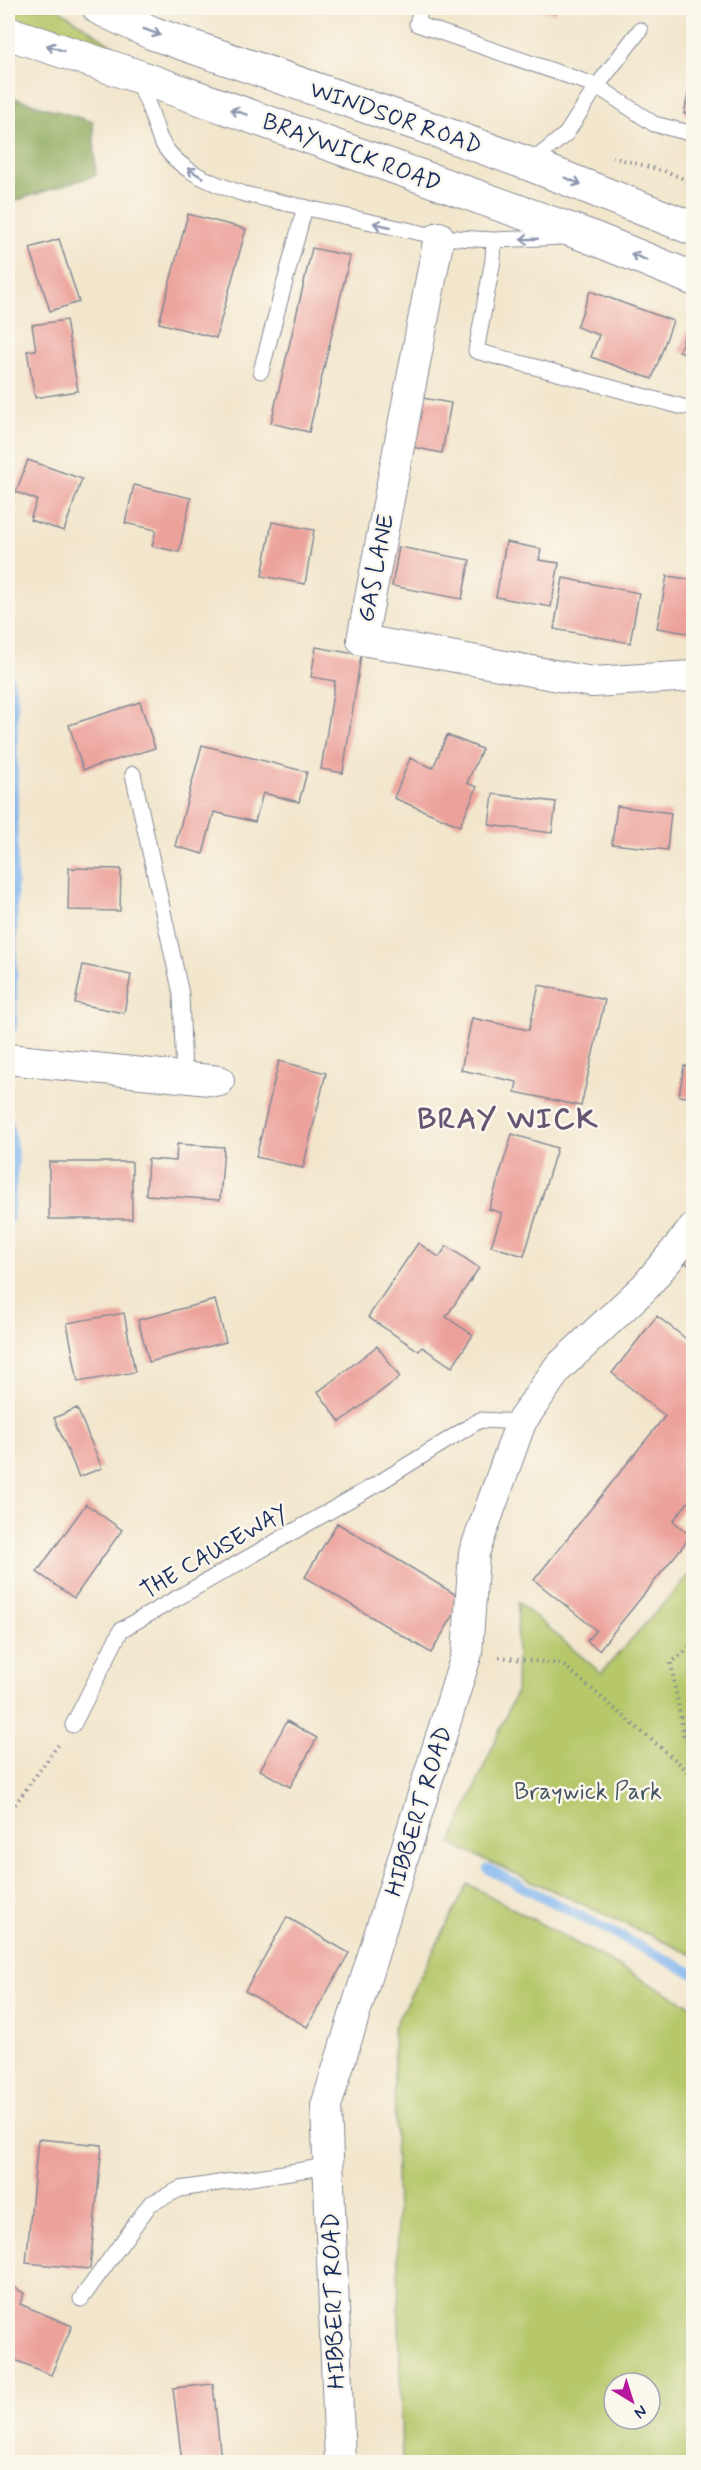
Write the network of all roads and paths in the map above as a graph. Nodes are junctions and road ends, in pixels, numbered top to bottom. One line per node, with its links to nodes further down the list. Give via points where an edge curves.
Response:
1 (99, 8): 8 (main road, WINDSOR ROAD, one-way to 8, via 152,33)
2 (421, 8): 6 (lane, via 417,24)
3 (640, 30): 6 (lane)
4 (8, 33): 5 (main road, BRAYWICK ROAD, one-way to 4)
5 (130, 74): 9 (lane, one-way to 5, via 220,186 186,168 163,144 148,104); 12 (main road, BRAYWICK ROAD, one-way to 5)
6 (597, 86): 7 (lane, via 654,124); 8 (lane, via 566,134)
7 (693, 134)
8 (529, 164): 10 (main road, WINDSOR ROAD, one-way to 10)
9 (305, 207): 11 (lane, one-way to 9); 15 (lane)
10 (693, 229)
11 (439, 237): 13 (lane); 17 (street, GAS LANE, via 362,640 592,682)
12 (588, 237): 13 (lane, one-way to 13); 14 (main road, BRAYWICK ROAD, one-way to 12)
13 (494, 240): 16 (lane, via 476,351)
14 (693, 279)
15 (261, 371)
16 (683, 407)
17 (693, 676)
18 (133, 774): 20 (lane, via 181,994)
19 (8, 1059): 20 (street)
20 (184, 1077): 21 (street)
21 (219, 1081)
22 (693, 1228): 23 (street, HIBBERT ROAD, via 645,1287 558,1368)
23 (521, 1422): 25 (street, HIBBERT ROAD, via 474,1553); 26 (lane, THE CAUSEWAY, via 480,1419 377,1484 121,1630)
24 (693, 1644): 27 (path, via 671,1664 684,1738)
25 (467, 1653): 28 (path, via 562,1664); 30 (street, HIBBERT ROAD, via 326,2106)
26 (73, 1725): 29 (path)
27 (693, 1744)
28 (693, 1776)
29 (8, 1814)
30 (328, 2166): 31 (lane, via 180,2189 150,2204); 32 (street, HIBBERT ROAD)
31 (81, 2299)
32 (340, 2463)

